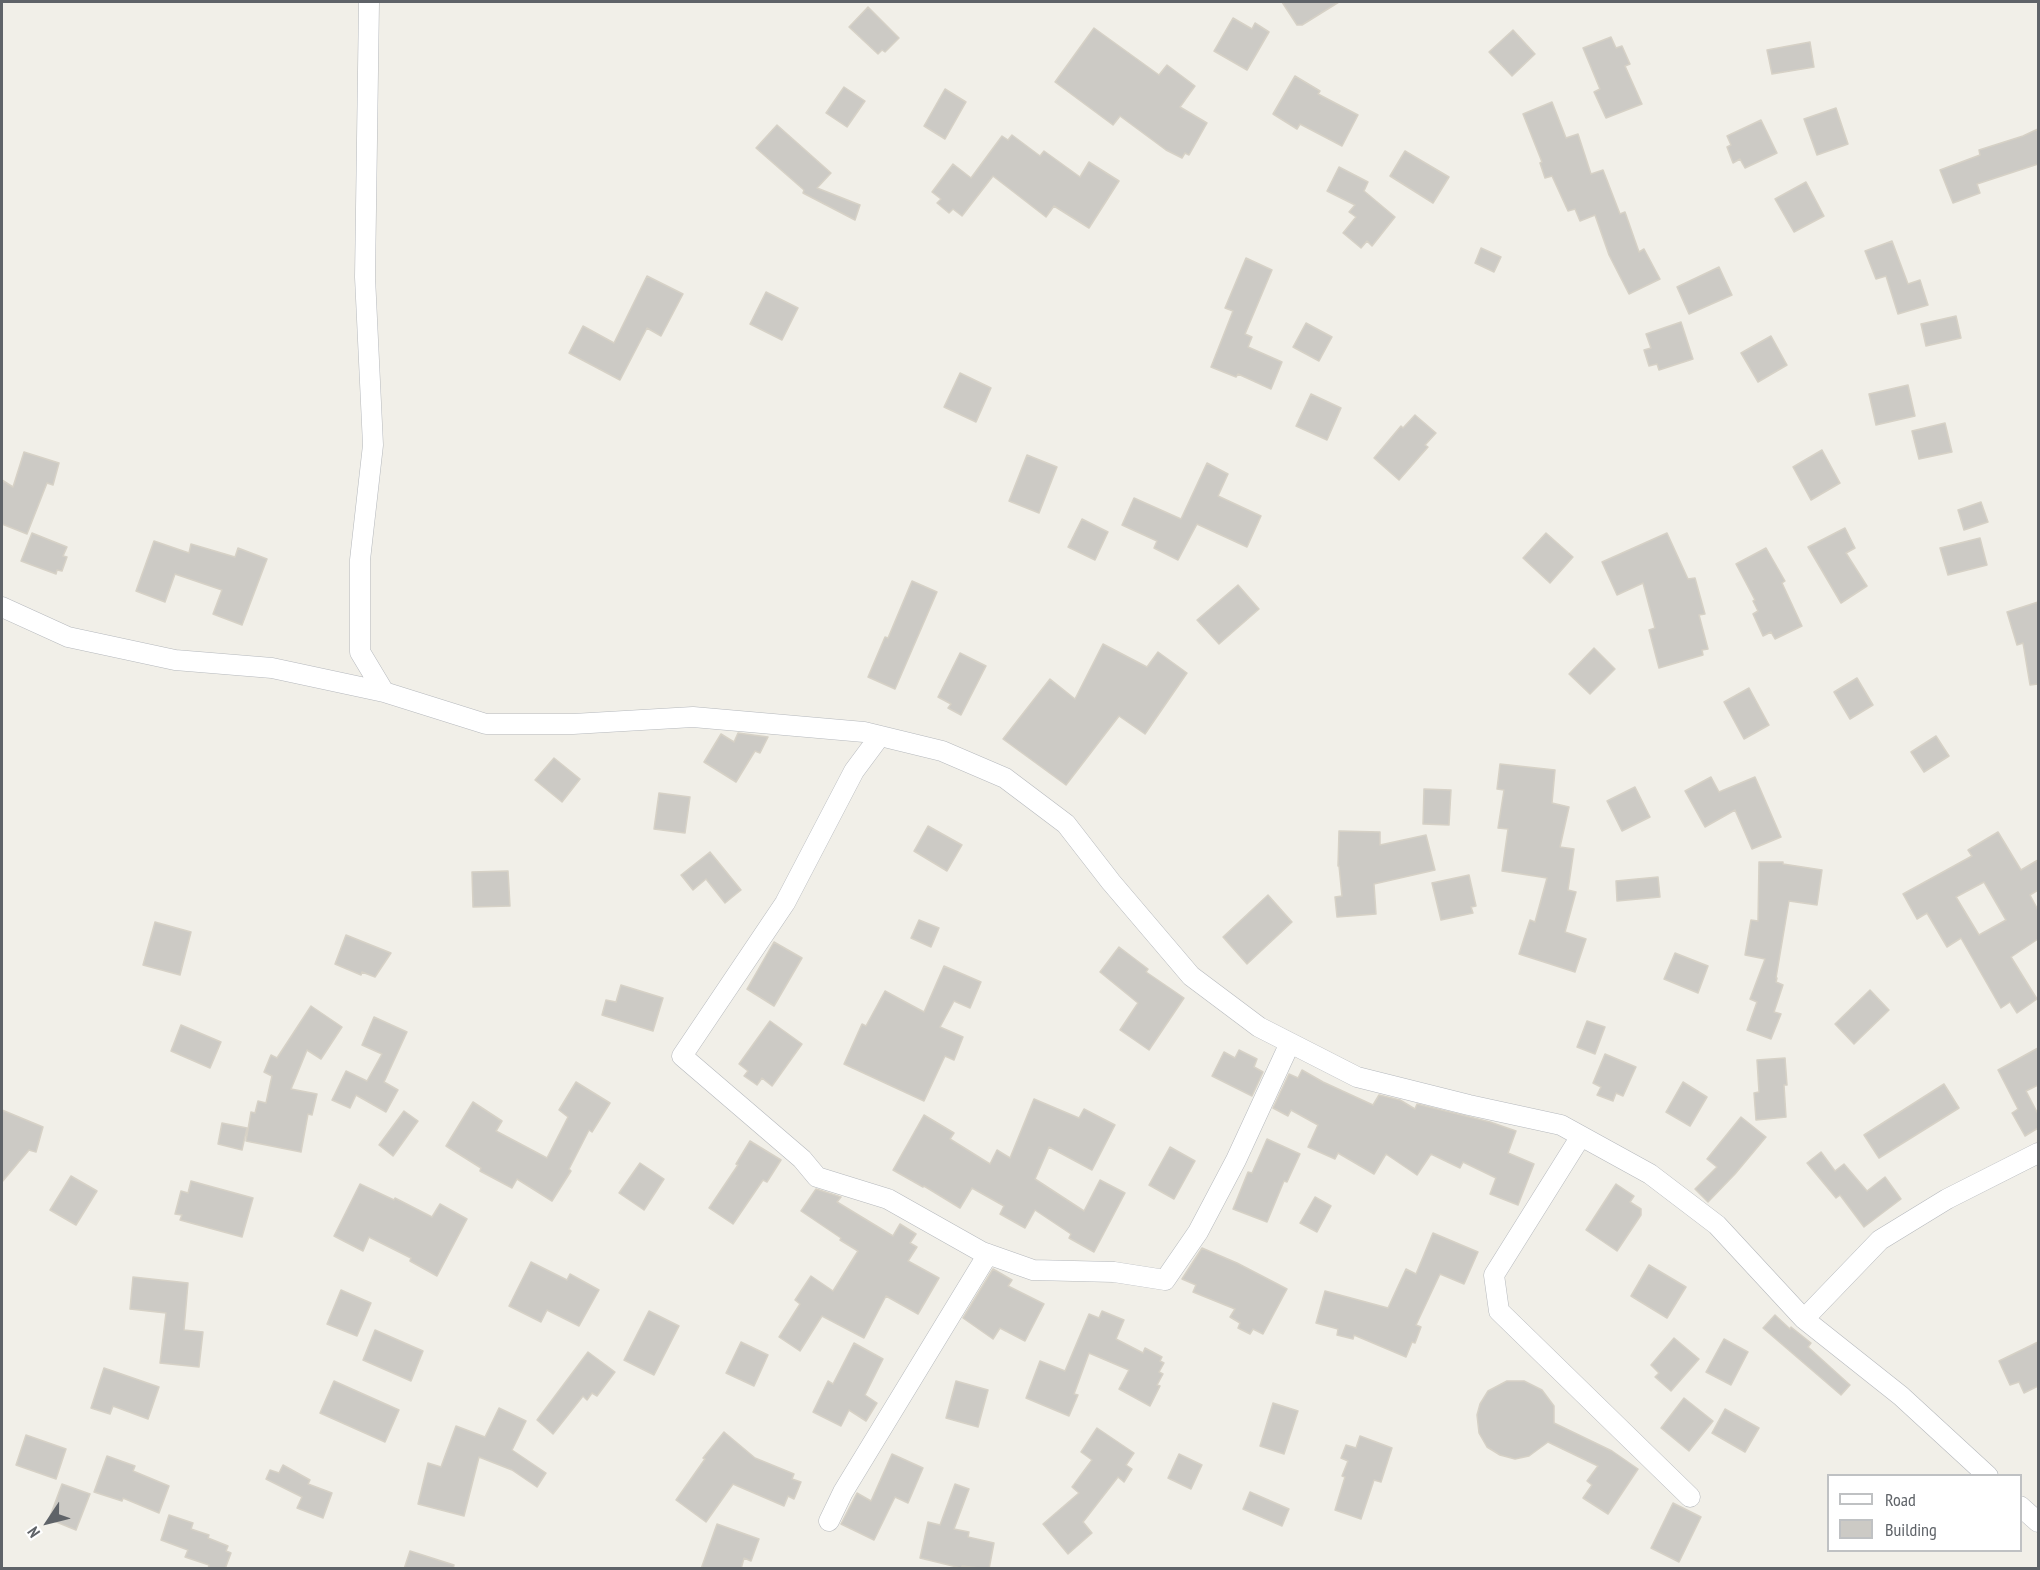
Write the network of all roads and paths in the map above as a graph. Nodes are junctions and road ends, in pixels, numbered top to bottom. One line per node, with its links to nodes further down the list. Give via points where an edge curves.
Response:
1 (369, 2): 3 (street, via 365,277 373,445 360,560 360,652)
2 (2, 607): 3 (street, via 68,637 175,660 272,668)
3 (384, 692): 4 (street, via 486,724 693,717)
4 (880, 736): 5 (street, via 942,751 1005,778 1066,824 1191,976 1259,1027); 8 (street, via 854,771 785,903 682,1056 802,1159 817,1177 888,1199)
5 (1290, 1043): 6 (street, via 1357,1077 1561,1125); 8 (street, via 1231,1170 1198,1232 1165,1280 1114,1272 1033,1270)
6 (1581, 1136): 9 (street, via 1650,1174 1717,1225); 11 (street, via 1494,1275 1498,1311)
7 (2038, 1153): 9 (street, via 1947,1198 1880,1240)
8 (988, 1254): 13 (street)
9 (1804, 1319): 10 (street, via 1901,1396)
10 (1986, 1474)
11 (1690, 1497)
12 (2022, 1508): 14 (street)
13 (829, 1521)
14 (2038, 1522)

